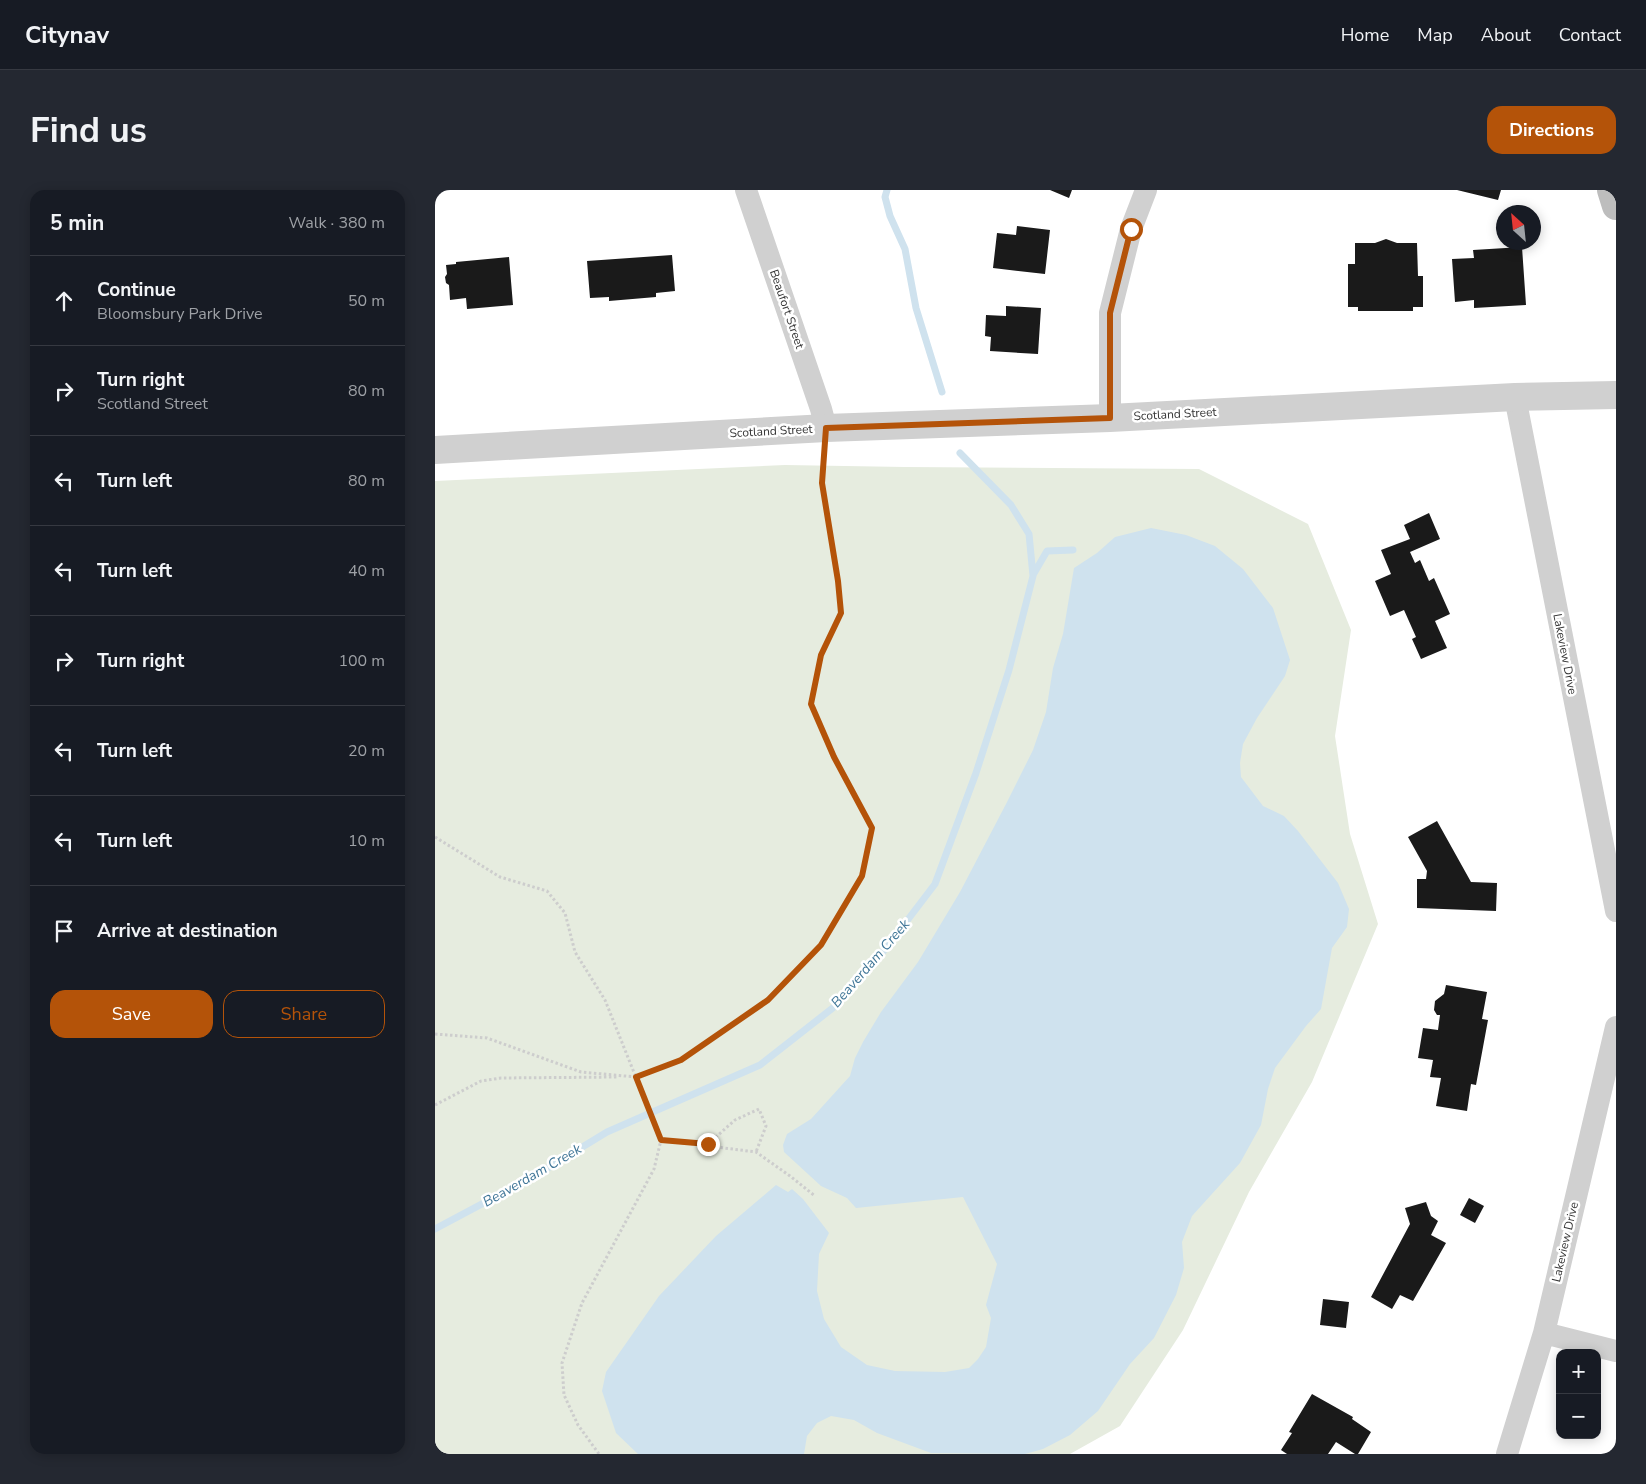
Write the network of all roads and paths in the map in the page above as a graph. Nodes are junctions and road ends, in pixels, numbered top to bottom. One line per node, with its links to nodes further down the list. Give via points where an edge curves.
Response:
1 (747, 190): 8 (street, Beaufort Street)
2 (1146, 190): 7 (street, via 1131,229 1110,313)
3 (1611, 190): 4 (main road)
4 (1616, 206)
5 (1616, 395): 6 (street, Scotland Street)
6 (1515, 397): 7 (street, Scotland Street); 11 (street, Lakeview Drive)
7 (1110, 418): 8 (street, Scotland Street)
8 (826, 428): 9 (street, Scotland Street); 14 (path, via 822,483 841,613 821,655 811,704 834,757 872,828 862,876 821,945 768,1000 681,1060)
9 (435, 450)
10 (435, 837): 14 (path, via 501,877 547,891 565,913 575,952 605,1000)
11 (1616, 911)
12 (1616, 1027): 20 (street, Lakeview Drive)
13 (435, 1034): 14 (path, via 487,1038 581,1072)
14 (636, 1077): 15 (path, via 501,1078 481,1082); 16 (path)
15 (435, 1105)
16 (661, 1140): 17 (path); 22 (path, via 654,1169 582,1303 562,1363 564,1395 578,1425)
17 (708, 1144): 18 (path); 18 (path, via 735,1120 759,1109 766,1126)
18 (756, 1152): 19 (path)
19 (815, 1196)
20 (1543, 1333): 21 (street); 23 (street, Lakeview Drive)
21 (1616, 1351)
22 (599, 1454)
23 (1507, 1454)

